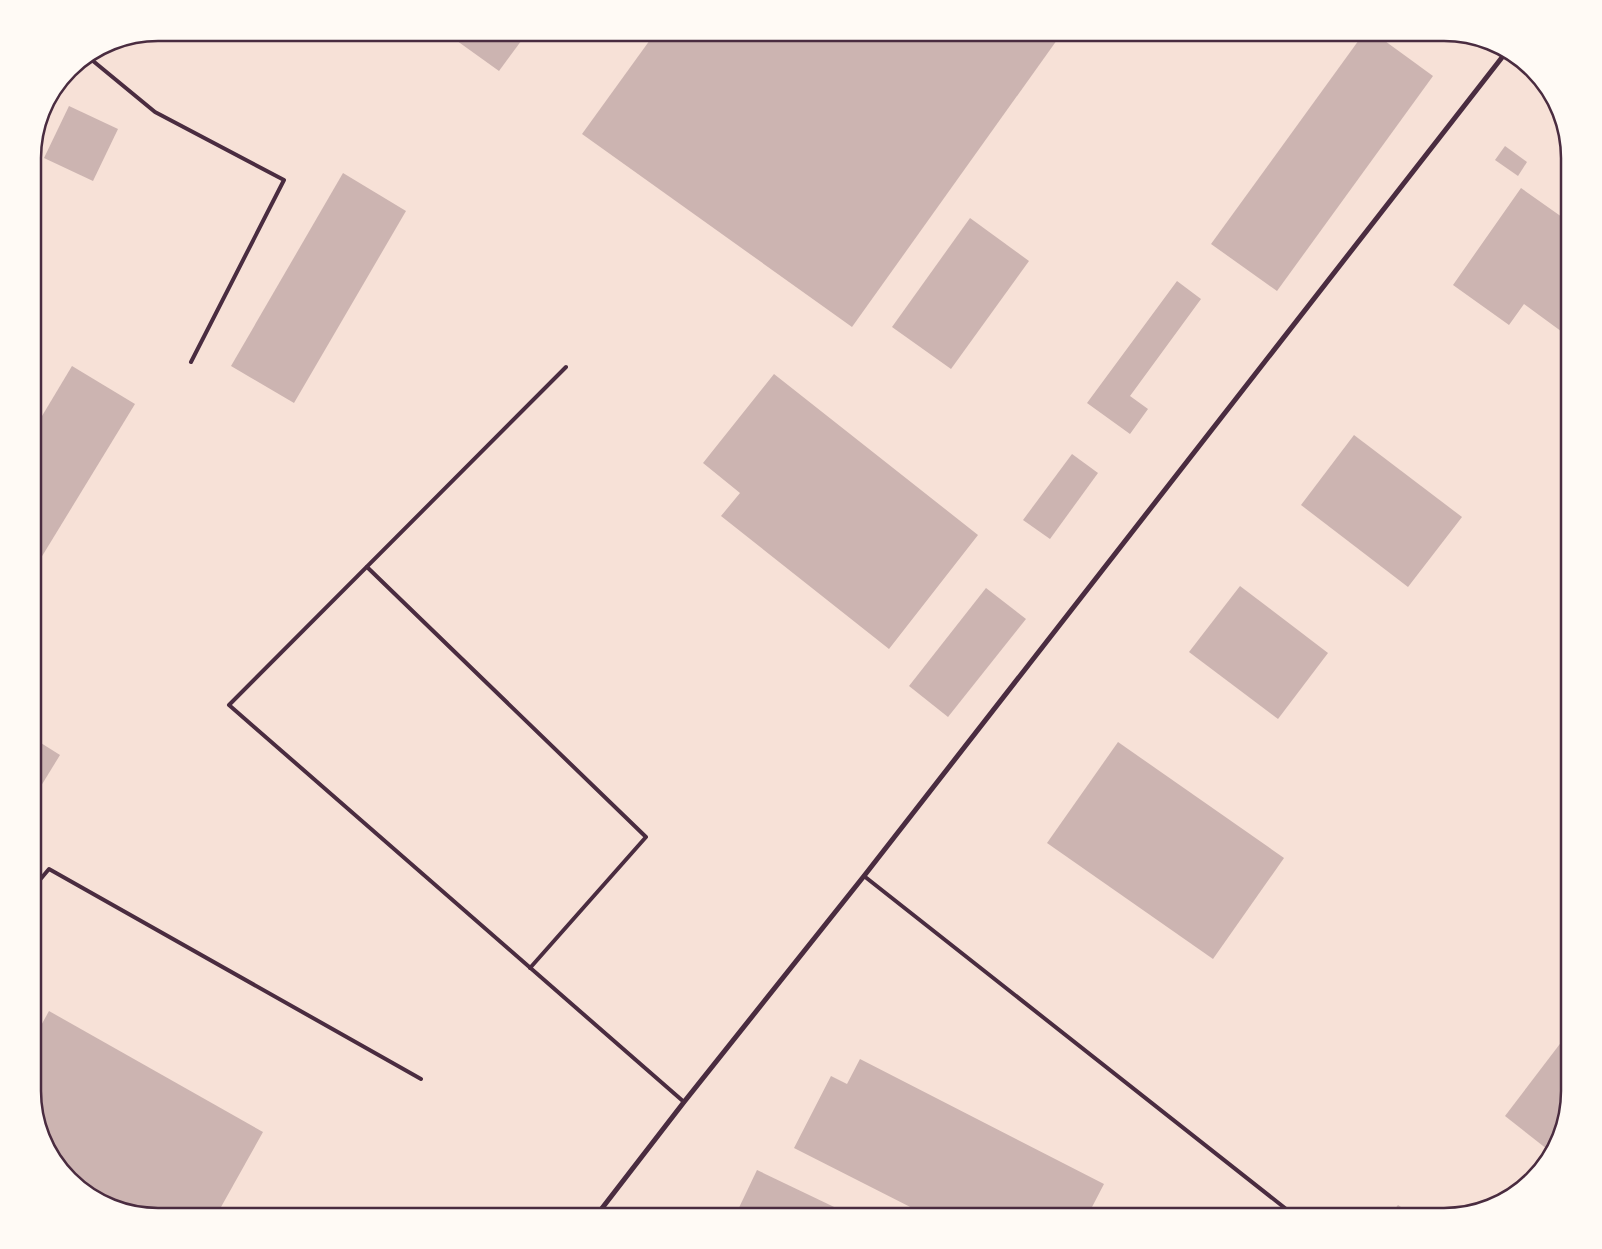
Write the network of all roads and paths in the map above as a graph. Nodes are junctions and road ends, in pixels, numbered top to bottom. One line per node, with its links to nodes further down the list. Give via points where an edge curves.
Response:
1 (1502, 57): 6 (street)
2 (93, 61): 3 (lane, via 155,112 284,180)
3 (191, 362)
4 (566, 367): 5 (lane)
5 (367, 567): 8 (lane, via 646,837); 8 (lane, via 229,705)
6 (864, 876): 10 (street); 12 (lane)
7 (41, 878): 9 (lane, via 49,869)
8 (530, 968): 10 (lane)
9 (421, 1079)
10 (684, 1102): 11 (street)
11 (602, 1208)
12 (1285, 1208)

